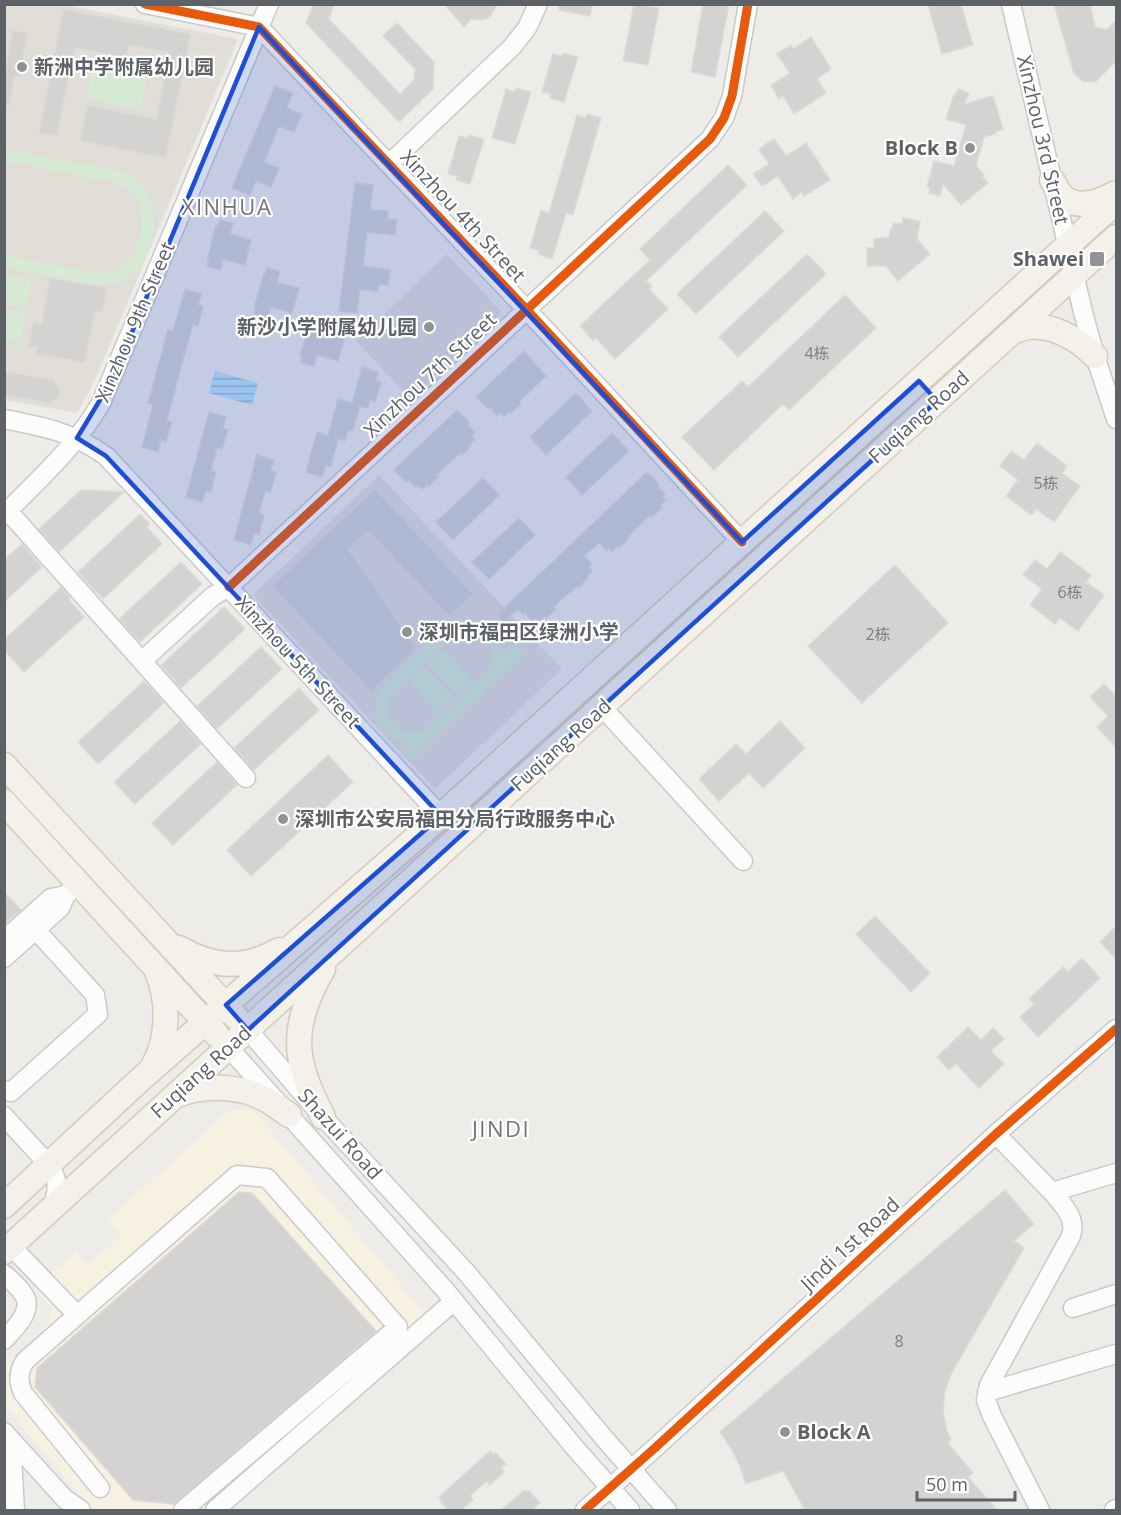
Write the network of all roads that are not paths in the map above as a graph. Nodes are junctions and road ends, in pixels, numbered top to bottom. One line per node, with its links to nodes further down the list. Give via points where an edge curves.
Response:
1 (145, 4): 6 (street)
2 (269, 4): 6 (street, Xinzhou 9th Street)
3 (538, 4): 7 (street, via 527,28 512,47)
4 (748, 4): 14 (street, Xinzhou 7th Street, via 732,96 718,129)
5 (1011, 4): 8 (street, Xinzhou 3rd Street)
6 (259, 27): 7 (street, Xinzhou 4th Street); 21 (street, Xinzhou 9th Street, via 112,380)
7 (389, 164): 14 (street, Xinzhou 4th Street)
8 (1052, 180): 9 (main road, via 1060,194 1079,203 1092,203); 12 (street, Xinzhou 3rd Street)
9 (1116, 193)
10 (1116, 202): 12 (main road, Fuqiang Road)
11 (1115, 243): 13 (main road, Fuqiang Road)
12 (1067, 246): 13 (street, Xinzhou 3rd Street); 17 (main road, Fuqiang Road)
13 (1074, 276): 15 (main road, Fuqiang Road); 16 (street, Xinzhou 3rd Street)
14 (527, 310): 23 (street, Xinzhou 4th Street); 24 (street, Xinzhou 7th Street)
15 (1014, 331): 16 (main road, via 1027,327 1057,331 1084,345); 18 (main road, Fuqiang Road)
16 (1095, 356): 20 (street, Xinzhou 3rd Street)
17 (919, 381): 18 (main road); 23 (main road, Fuqiang Road)
18 (938, 401): 26 (main road, Fuqiang Road)
19 (4, 419): 21 (street, Xinzhou 5th Street)
20 (1116, 419)
21 (77, 438): 22 (street, Xinzhou 9th Street); 24 (street, Xinzhou 5th Street, via 106,456)
22 (6, 513): 25 (street)
23 (742, 542): 30 (main road, Fuqiang Road)
24 (229, 586): 25 (street, Xinzhou 7th Street); 30 (street, Xinzhou 5th Street)
25 (142, 661): 28 (street)
26 (602, 707): 31 (street); 37 (main road, Fuqiang Road)
27 (4, 765): 35 (main road, Shazui Road)
28 (246, 778)
29 (4, 802): 32 (main road, Shazui Road)
30 (441, 816): 34 (main road, Fuqiang Road)
31 (743, 861)
32 (72, 889): 33 (street, via 60,908); 36 (street, via 51,898); 39 (main road, Shazui Road)
33 (36, 930): 38 (street); 46 (street, via 95,995 98,1014 11,1092)
34 (312, 930): 35 (main road, via 275,953 244,964 224,965 197,958); 40 (main road, Fuqiang Road)
35 (164, 938): 40 (main road, Shazui Road)
36 (4, 940)
37 (336, 949): 43 (main road, Fuqiang Road); 50 (main road, via 311,990 299,1037 308,1085)
38 (4, 958)
39 (153, 964): 41 (main road, Shazui Road); 45 (main road, via 163,990 165,1032 158,1058)
40 (226, 1005): 41 (main road, Fuqiang Road); 43 (main road, Shazui Road)
41 (206, 1023): 44 (main road, Shazui Road); 45 (main road, Fuqiang Road)
42 (1116, 1029): 51 (street, Jindi 1st Road)
43 (248, 1030): 44 (main road, Fuqiang Road); 50 (street, Shazui Road)
44 (228, 1047): 47 (main road, Fuqiang Road); 48 (street, Shazui Road)
45 (144, 1077): 52 (main road, Fuqiang Road)
46 (4, 1090)
47 (175, 1096): 48 (main road, via 206,1088 241,1090 264,1098); 56 (main road, Fuqiang Road)
48 (289, 1115): 60 (street, Shazui Road)
49 (4, 1116): 52 (street)
50 (323, 1117): 67 (street, Shazui Road, via 466,1272)
51 (996, 1134): 54 (street); 67 (street, Jindi 1st Road)
52 (49, 1165): 55 (main road, Fuqiang Road); 56 (street, via 57,1182)
53 (1116, 1173): 54 (street)
54 (1052, 1192): 65 (street, via 1073,1221 1071,1236)
55 (4, 1206)
56 (51, 1210): 57 (main road, Fuqiang Road)
57 (8, 1249): 62 (street)
58 (4, 1274): 63 (street, via 24,1294 27,1305 24,1317)
59 (1116, 1294): 61 (street)
60 (454, 1301): 69 (street, Shazui Road); 73 (street)
61 (1073, 1308)
62 (76, 1316): 68 (street, via 25,1361 19,1373 20,1386); 72 (street, via 237,1175 267,1178 398,1327)
63 (4, 1340)
64 (1116, 1354): 65 (street)
65 (987, 1392): 77 (street, via 989,1408)
66 (8, 1436): 70 (street); 71 (street, via 65,1499)
67 (631, 1470): 69 (street, Jindi 1st Road); 76 (street, Shazui Road)
68 (100, 1488)
69 (610, 1488): 74 (street, Jindi 1st Road); 75 (street, Shazui Road)
70 (15, 1510)
71 (81, 1510)
72 (183, 1510)
73 (215, 1510)
74 (585, 1510)
75 (630, 1510)
76 (667, 1510)
77 (1040, 1510)

